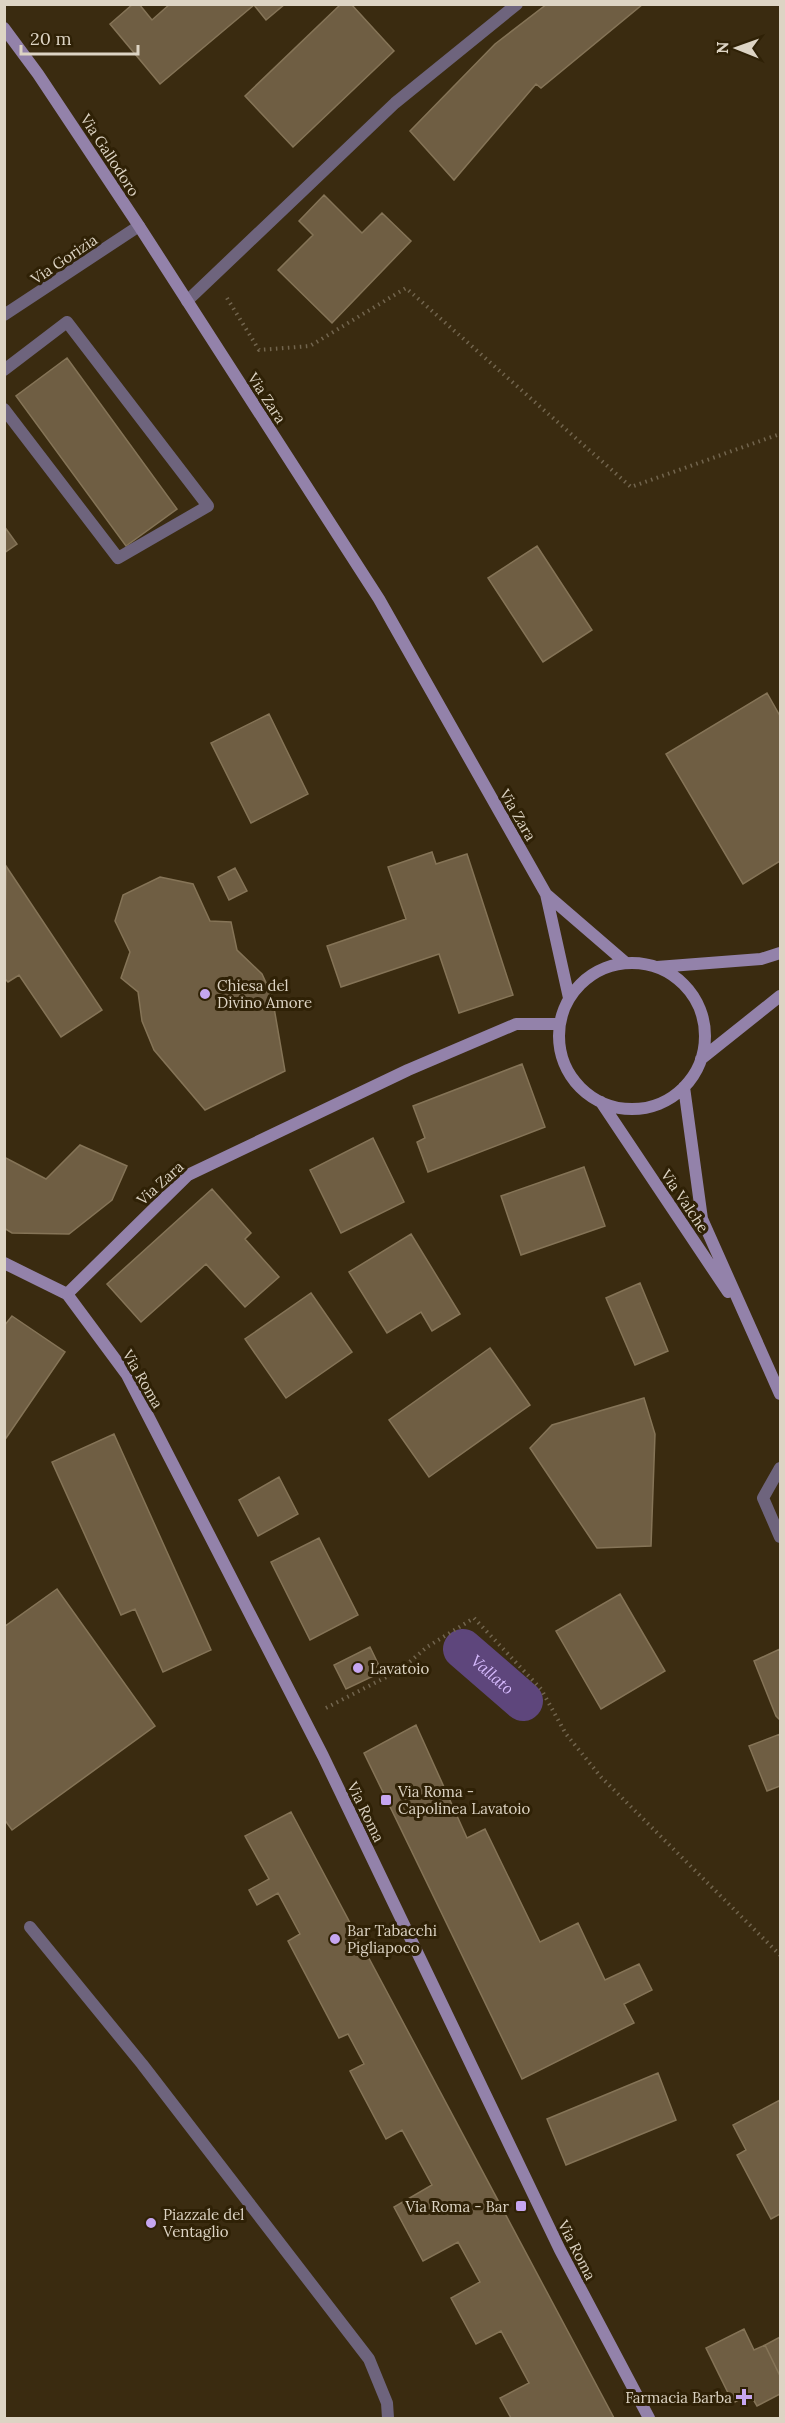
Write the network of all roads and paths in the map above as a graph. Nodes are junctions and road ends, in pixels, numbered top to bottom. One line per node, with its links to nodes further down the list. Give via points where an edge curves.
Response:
1 (517, 4): 4 (street, via 394,103)
2 (4, 28): 3 (main road, Via Gallodoro)
3 (139, 226): 5 (main road, Via Gallodoro); 6 (street, Via Gorizia)
4 (213, 276): 5 (street); 9 (path, via 259,350 310,346 406,288 631,487)
5 (187, 301): 10 (main road, Via Zara, via 379,599)
6 (4, 315)
7 (4, 370): 8 (street, via 67,322 208,506 118,558)
8 (4, 409)
9 (780, 434)
10 (546, 894): 12 (main road, Via Zara); 15 (main road, Via Zara)
11 (780, 953): 13 (main road, via 761,959)
12 (626, 963): 13 (main road); 15 (main road, via 594,973)
13 (657, 967): 17 (main road, via 674,976 697,1004 703,1019)
14 (780, 996): 17 (main road)
15 (569, 998): 16 (main road)
16 (560, 1024): 19 (main road, via 559,1042 569,1073); 21 (main road, Via Zara, via 516,1024 408,1070 188,1175)
17 (701, 1059): 18 (main road)
18 (684, 1087): 19 (main road, via 647,1107 616,1107); 22 (main road, Via Valche, via 702,1219)
19 (601, 1102): 22 (main road, Via Valche)
20 (4, 1263): 21 (main road, Via Roma)
21 (67, 1294): 26 (main road, Via Roma, via 127,1375)
22 (745, 1317): 23 (main road, Via Valche)
23 (780, 1394)
24 (780, 1468): 25 (street, via 763,1498)
25 (780, 1537)
26 (304, 1719): 28 (path, via 400,1670 474,1618 541,1689 566,1734 601,1777); 30 (main road, Via Roma, via 560,2250)
27 (30, 1927): 29 (street, via 150,2074 369,2359 387,2403)
28 (780, 1955)
29 (388, 2418)
30 (649, 2418)

